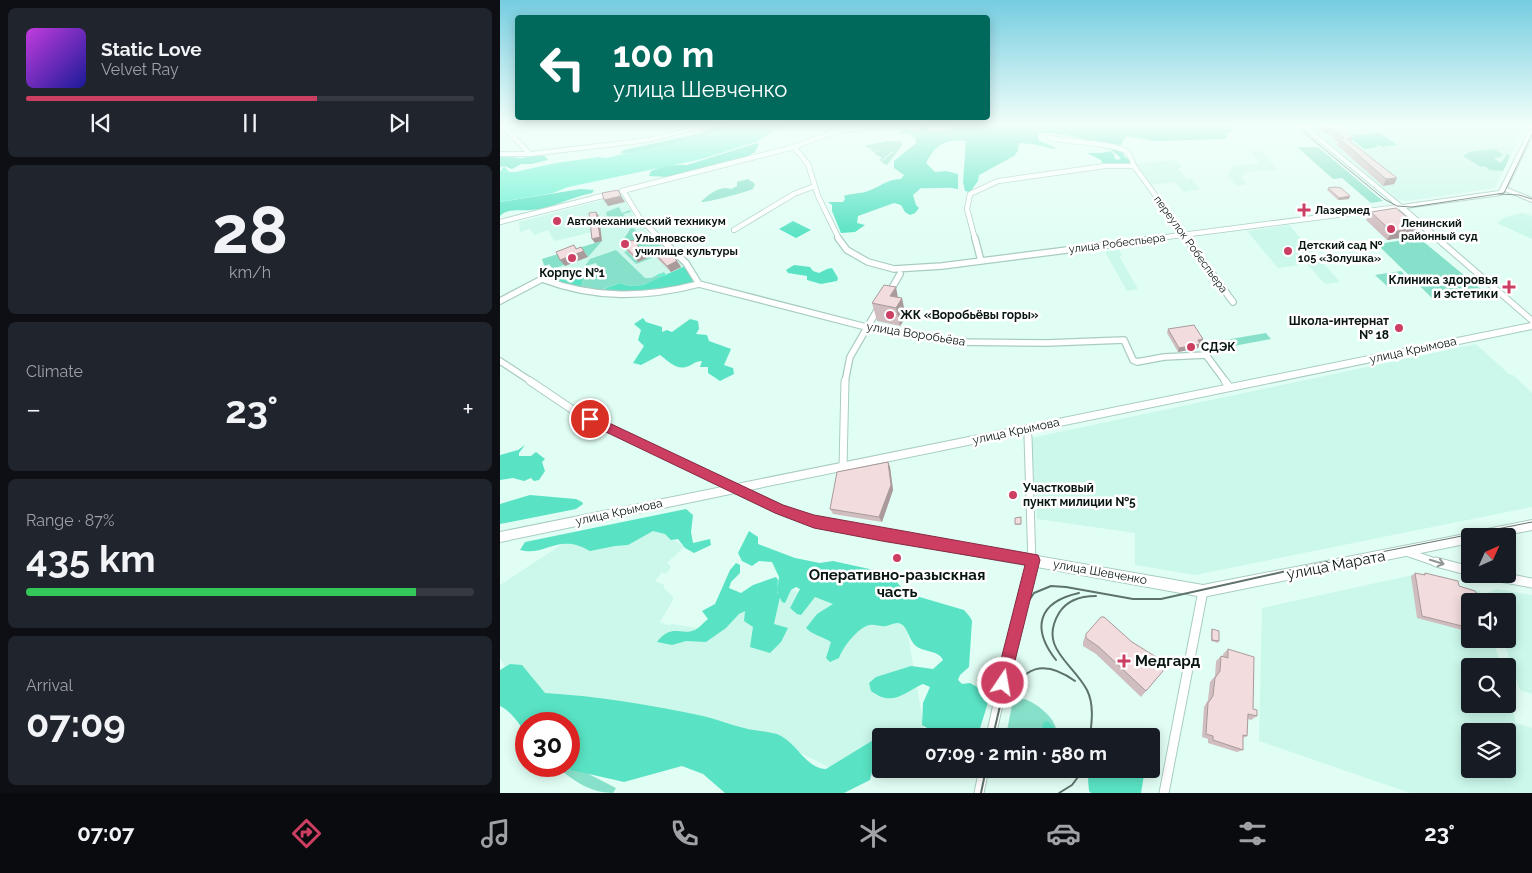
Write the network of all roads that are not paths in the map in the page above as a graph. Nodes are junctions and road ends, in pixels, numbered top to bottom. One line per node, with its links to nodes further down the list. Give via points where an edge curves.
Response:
1 (736, 162): 9 (street)
2 (806, 162): 7 (street, улица Робеспьера)
3 (1134, 162): 6 (street, переулок Робеспьера)
4 (1345, 162): 11 (street)
5 (1518, 162): 8 (street)
6 (1134, 166): 14 (street, переулок Робеспьера); 15 (street, via 1105,166 998,181 970,194 967,209)
7 (815, 186): 13 (street, via 794,194); 15 (street, улица Робеспьера, via 840,243 857,257 902,269)
8 (1505, 189): 10 (street); 11 (street, улица Робеспьера, via 1498,194)
9 (623, 191): 12 (street); 17 (street, via 642,220 686,262)
10 (1532, 200)
11 (1399, 207): 14 (street, улица Робеспьера); 20 (street)
12 (500, 222)
13 (734, 230)
14 (1184, 235): 15 (street, улица Робеспьера); 19 (street, переулок Робеспьера)
15 (981, 261)
16 (900, 274): 22 (street)
17 (699, 284): 18 (street, via 665,293 625,296 571,291 542,279); 22 (street, улица Воробьёва)
18 (500, 300)
19 (1233, 302)
20 (1532, 321)
21 (1532, 326): 24 (street, улица Крымова)
22 (866, 327): 24 (street, улица Воробьёва, via 955,342 1039,344 1124,340 1137,362 1206,355); 26 (street, via 850,357 844,385)
23 (500, 362): 27 (street, улица Шевченко, via 576,412)
24 (1229, 388): 26 (street, улица Крымова)
25 (1028, 437): 33 (street)
26 (843, 467): 27 (street, улица Крымова)
27 (736, 488): 30 (street, улица Крымова); 33 (street, улица Шевченко, via 814,522)
28 (1532, 525): 29 (street)
29 (1516, 528)
30 (500, 537)
31 (1461, 540): 32 (street, улица Марата)
32 (1405, 551): 34 (street, one-way to 34); 37 (street, улица Марата)
33 (1033, 560): 37 (street, улица Шевченко); 38 (street)
34 (1461, 569)
35 (1516, 580): 36 (street)
36 (1532, 583)
37 (1203, 592): 41 (street)
38 (993, 728)
39 (982, 778): 40 (street)
40 (979, 793)
41 (1164, 793)

